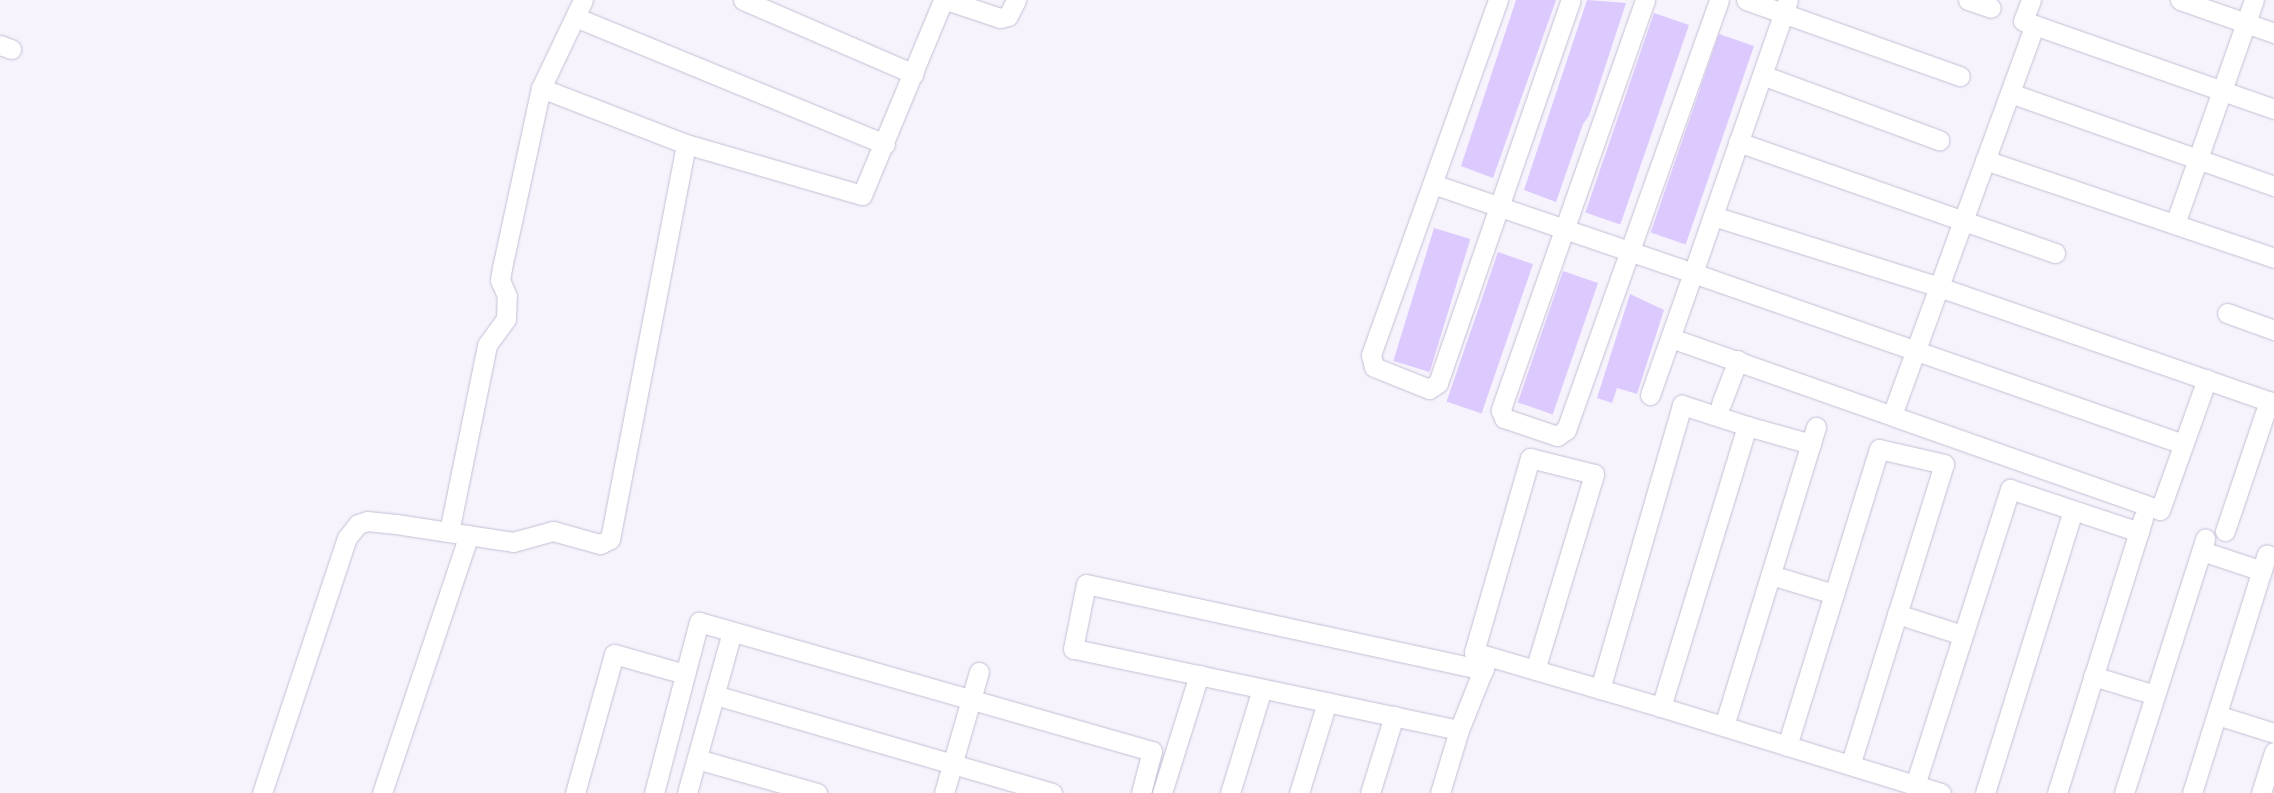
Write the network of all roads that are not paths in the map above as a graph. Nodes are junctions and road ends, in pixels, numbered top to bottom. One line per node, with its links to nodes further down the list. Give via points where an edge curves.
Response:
1 (583, 0): 16 (street)
2 (743, 0): 20 (street)
3 (944, 0): 4 (street, via 1000,18 1008,16); 20 (street)
4 (1016, 0)
5 (1498, 0): 33 (street)
6 (1572, 0): 35 (street)
7 (1645, 0): 39 (street)
8 (1719, 0): 40 (street)
9 (1746, 0): 14 (street)
10 (1968, 0): 15 (street)
11 (2030, 0): 18 (street, via 2023,20)
12 (2180, 0): 17 (street)
13 (2254, 0): 17 (street)
14 (1786, 7): 21 (street); 22 (street)
15 (1991, 8)
16 (575, 17): 23 (street); 30 (street)
17 (2245, 23): 19 (street); 24 (street)
18 (2035, 25): 24 (street); 25 (street)
19 (2274, 33)
20 (914, 74): 30 (street)
21 (1762, 75): 27 (street); 28 (street)
22 (1960, 76)
23 (541, 88): 29 (street); 59 (street, via 500,280 507,296 506,319 486,345)
24 (2222, 91): 26 (street); 31 (street)
25 (2010, 94): 31 (street); 32 (street)
26 (2274, 109)
27 (1939, 140)
28 (1738, 142): 36 (street); 37 (street)
29 (686, 144): 30 (street, via 862,195); 60 (street, via 610,539 594,543 553,530 512,542)
30 (885, 144)
31 (2198, 159): 34 (street); 38 (street)
32 (1986, 160): 37 (street); 38 (street)
33 (1433, 184): 35 (street); 35 (street, via 1372,355 1374,367 1429,389 1438,383)
34 (2274, 186)
35 (1500, 206): 39 (street)
36 (1713, 216): 43 (street); 44 (street)
37 (1963, 221): 41 (street); 44 (street)
38 (2175, 224): 42 (street)
39 (1565, 229): 40 (street); 40 (street, via 1501,410 1504,418 1557,436 1566,430)
40 (1631, 252): 43 (street)
41 (2054, 254)
42 (2274, 258)
43 (1693, 274): 47 (street); 48 (street)
44 (1939, 287): 48 (street); 50 (street)
45 (2227, 313): 46 (street)
46 (2274, 330)
47 (1671, 338): 49 (street); 51 (street)
48 (1916, 351): 54 (street); 56 (street)
49 (1738, 360): 53 (street); 54 (street)
50 (2207, 379): 52 (street); 56 (street)
51 (1650, 395)
52 (2272, 402): 58 (street)
53 (1721, 404)
54 (1892, 415): 56 (street, via 2160,510)
55 (1747, 426): 61 (street, via 1814,436); 73 (street, via 1682,405); 78 (street)
56 (2183, 444)
57 (2073, 510): 65 (street, via 2010,489); 71 (street, via 2141,525); 105 (street)
58 (2225, 531)
59 (449, 532): 60 (street); 90 (street, via 367,521 352,531)
60 (469, 535): 91 (street)
61 (1771, 574): 62 (street); 81 (street)
62 (1834, 594): 63 (street, via 1879,449 1944,464); 84 (street)
63 (1897, 614): 65 (street); 88 (street)
64 (732, 632): 69 (street, via 699,622); 74 (street); 76 (street)
65 (1962, 635): 89 (street)
66 (1486, 663): 67 (street); 67 (street, via 1474,652 1530,458 1594,474); 70 (street, via 1086,584 1074,649); 82 (street)
67 (1535, 670): 73 (street)
68 (978, 672): 76 (street)
69 (685, 674): 92 (street, via 614,654); 93 (street)
70 (1199, 675): 72 (street); 99 (street)
71 (2093, 676): 75 (street); 106 (street)
72 (1262, 689): 77 (street); 100 (street)
73 (1600, 689): 78 (street)
74 (715, 695): 86 (street); 87 (street)
75 (2155, 695): 79 (street, via 2204,545 2265,562); 107 (street)
76 (970, 700): 87 (street); 98 (street, via 1152,751)
77 (1327, 702): 80 (street); 101 (street)
78 (1661, 707): 81 (street)
79 (2217, 715): 83 (street); 108 (street)
80 (1394, 716): 82 (street); 102 (street)
81 (1724, 726): 84 (street)
82 (1459, 730): 103 (street)
83 (2274, 733)
84 (1787, 746): 88 (street)
85 (2274, 752): 109 (street)
86 (697, 759): 94 (street); 95 (street)
87 (952, 764): 96 (street); 97 (street)
88 (1850, 765): 89 (street)
89 (1915, 785): 104 (street)
90 (262, 793)
91 (382, 793)
92 (575, 793)
93 (654, 793)
94 (687, 793)
95 (817, 793)
96 (944, 793)
97 (1052, 793)
98 (1141, 793)
99 (1162, 793)
100 (1230, 793)
101 (1299, 793)
102 (1370, 793)
103 (1440, 793)
104 (1941, 793)
105 (1985, 793)
106 (2057, 793)
107 (2124, 793)
108 (2192, 793)
109 (2261, 793)

